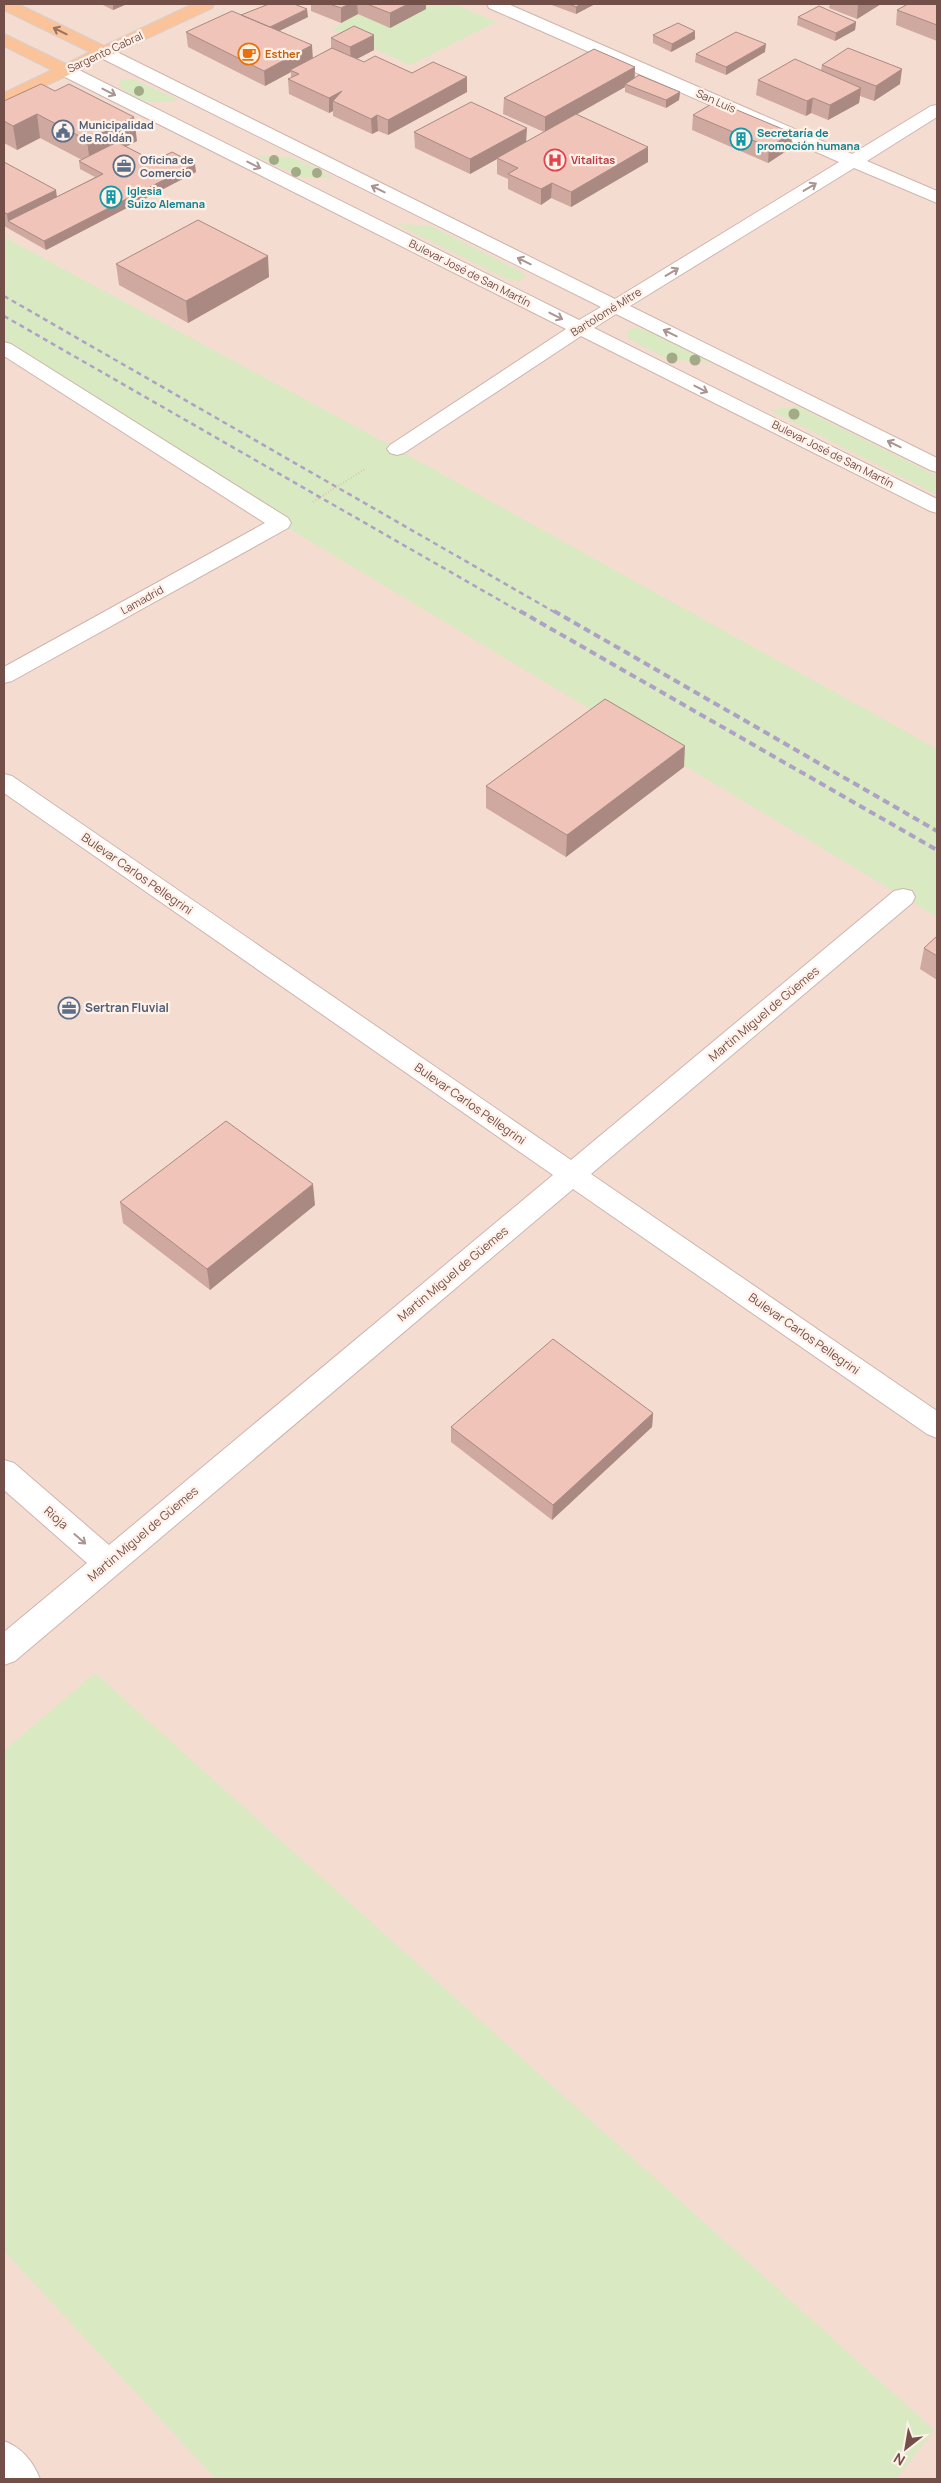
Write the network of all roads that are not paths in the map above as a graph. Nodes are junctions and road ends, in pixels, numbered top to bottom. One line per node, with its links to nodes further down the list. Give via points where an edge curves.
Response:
1 (5, 4): 5 (main road, one-way to 1)
2 (206, 4): 5 (main road, Sargento Cabral)
3 (495, 4): 9 (street, San Luis)
4 (4, 39): 6 (main road, Bulevar José de San Martín)
5 (103, 52): 6 (main road, Sargento Cabral); 11 (street, one-way to 5)
6 (66, 70): 7 (main road, Sargento Cabral); 12 (street, Bulevar José de San Martín, one-way to 12)
7 (4, 100)
8 (937, 110): 9 (street, Bartolomé Mitre)
9 (853, 161): 10 (street, San Luis); 11 (street, Bartolomé Mitre, one-way to 9)
10 (937, 198)
11 (615, 306): 12 (street, Bartolomé Mitre); 15 (street, one-way to 11)
12 (580, 328): 14 (street, Bartolomé Mitre); 16 (street, Bulevar José de San Martín, one-way to 16)
13 (4, 348): 17 (street, Lamadrid, via 280,523)
14 (397, 449)
15 (937, 466)
16 (937, 507)
17 (4, 676)
18 (4, 782): 20 (street, Bulevar Carlos Pellegrini)
19 (903, 897): 20 (street, Martin Miguel de Güemes)
20 (572, 1174): 21 (street, Bulevar Carlos Pellegrini); 23 (street, Martin Miguel de Güemes)
21 (937, 1426)
22 (4, 1472): 23 (street, Rioja, one-way to 23)
23 (108, 1563): 24 (street, Martin Miguel de Güemes)
24 (4, 1651)
25 (4, 2460): 26 (street)
26 (21, 2479)

